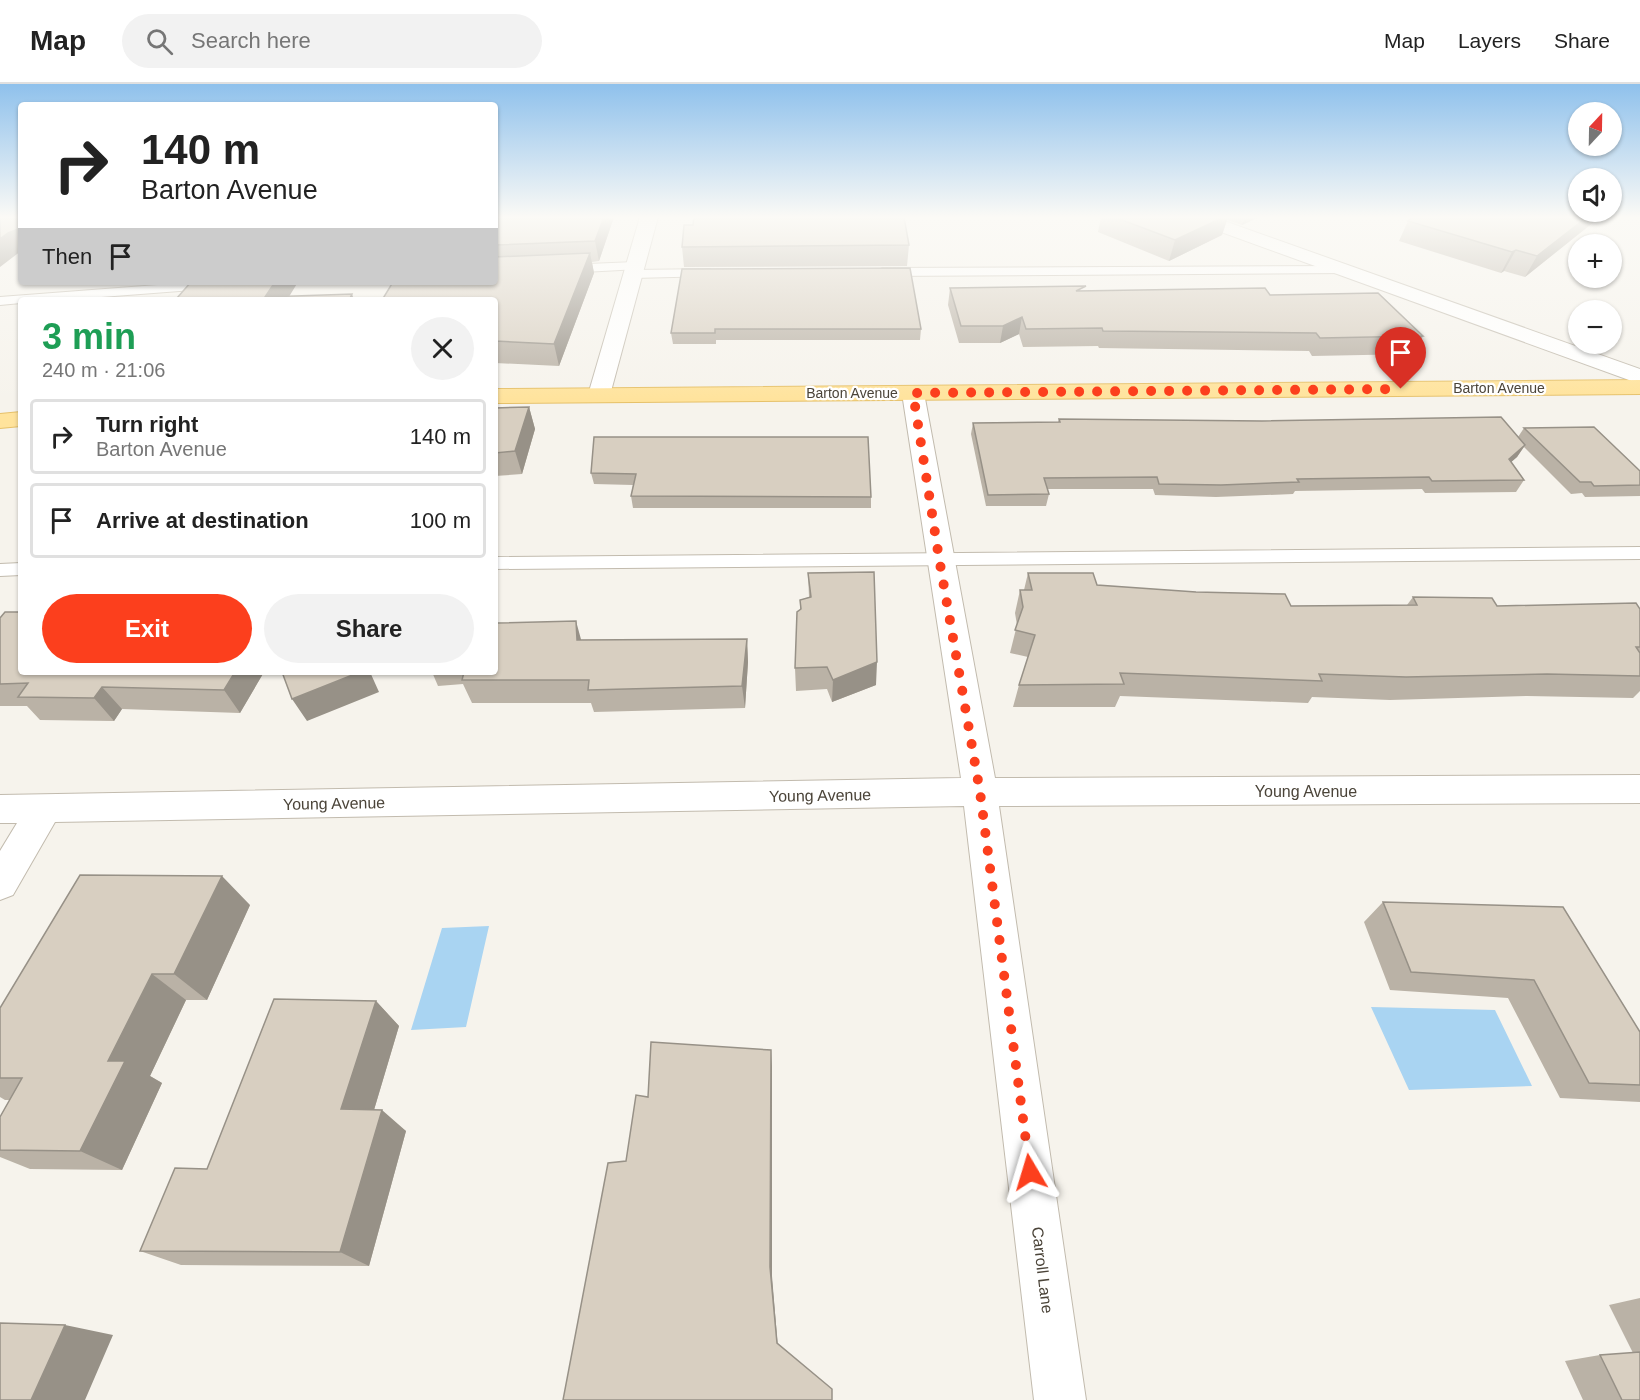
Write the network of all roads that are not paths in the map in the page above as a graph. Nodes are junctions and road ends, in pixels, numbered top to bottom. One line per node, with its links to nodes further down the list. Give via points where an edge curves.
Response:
1 (632, 278): 10 (street)
2 (1369, 278): 7 (street)
3 (206, 285): 4 (lane)
4 (52, 297)
5 (18, 300): 6 (lane)
6 (0, 301)
7 (1640, 377)
8 (1640, 387): 9 (main road, Barton Avenue)
9 (913, 393): 10 (main road, Barton Avenue); 15 (street, Carroll Lane)
10 (599, 395): 11 (main road, Barton Avenue)
11 (498, 396)
12 (18, 419): 13 (main road)
13 (0, 421)
14 (1640, 553): 15 (lane)
15 (939, 558): 16 (lane); 20 (street, Carroll Lane)
16 (498, 563)
17 (0, 570): 18 (lane)
18 (18, 570)
19 (1640, 789): 20 (street, Young Avenue)
20 (980, 792): 22 (street, Young Avenue); 24 (street, Carroll Lane)
21 (0, 808): 22 (street, Young Avenue)
22 (45, 808): 23 (street)
23 (0, 884)
24 (1060, 1400)

